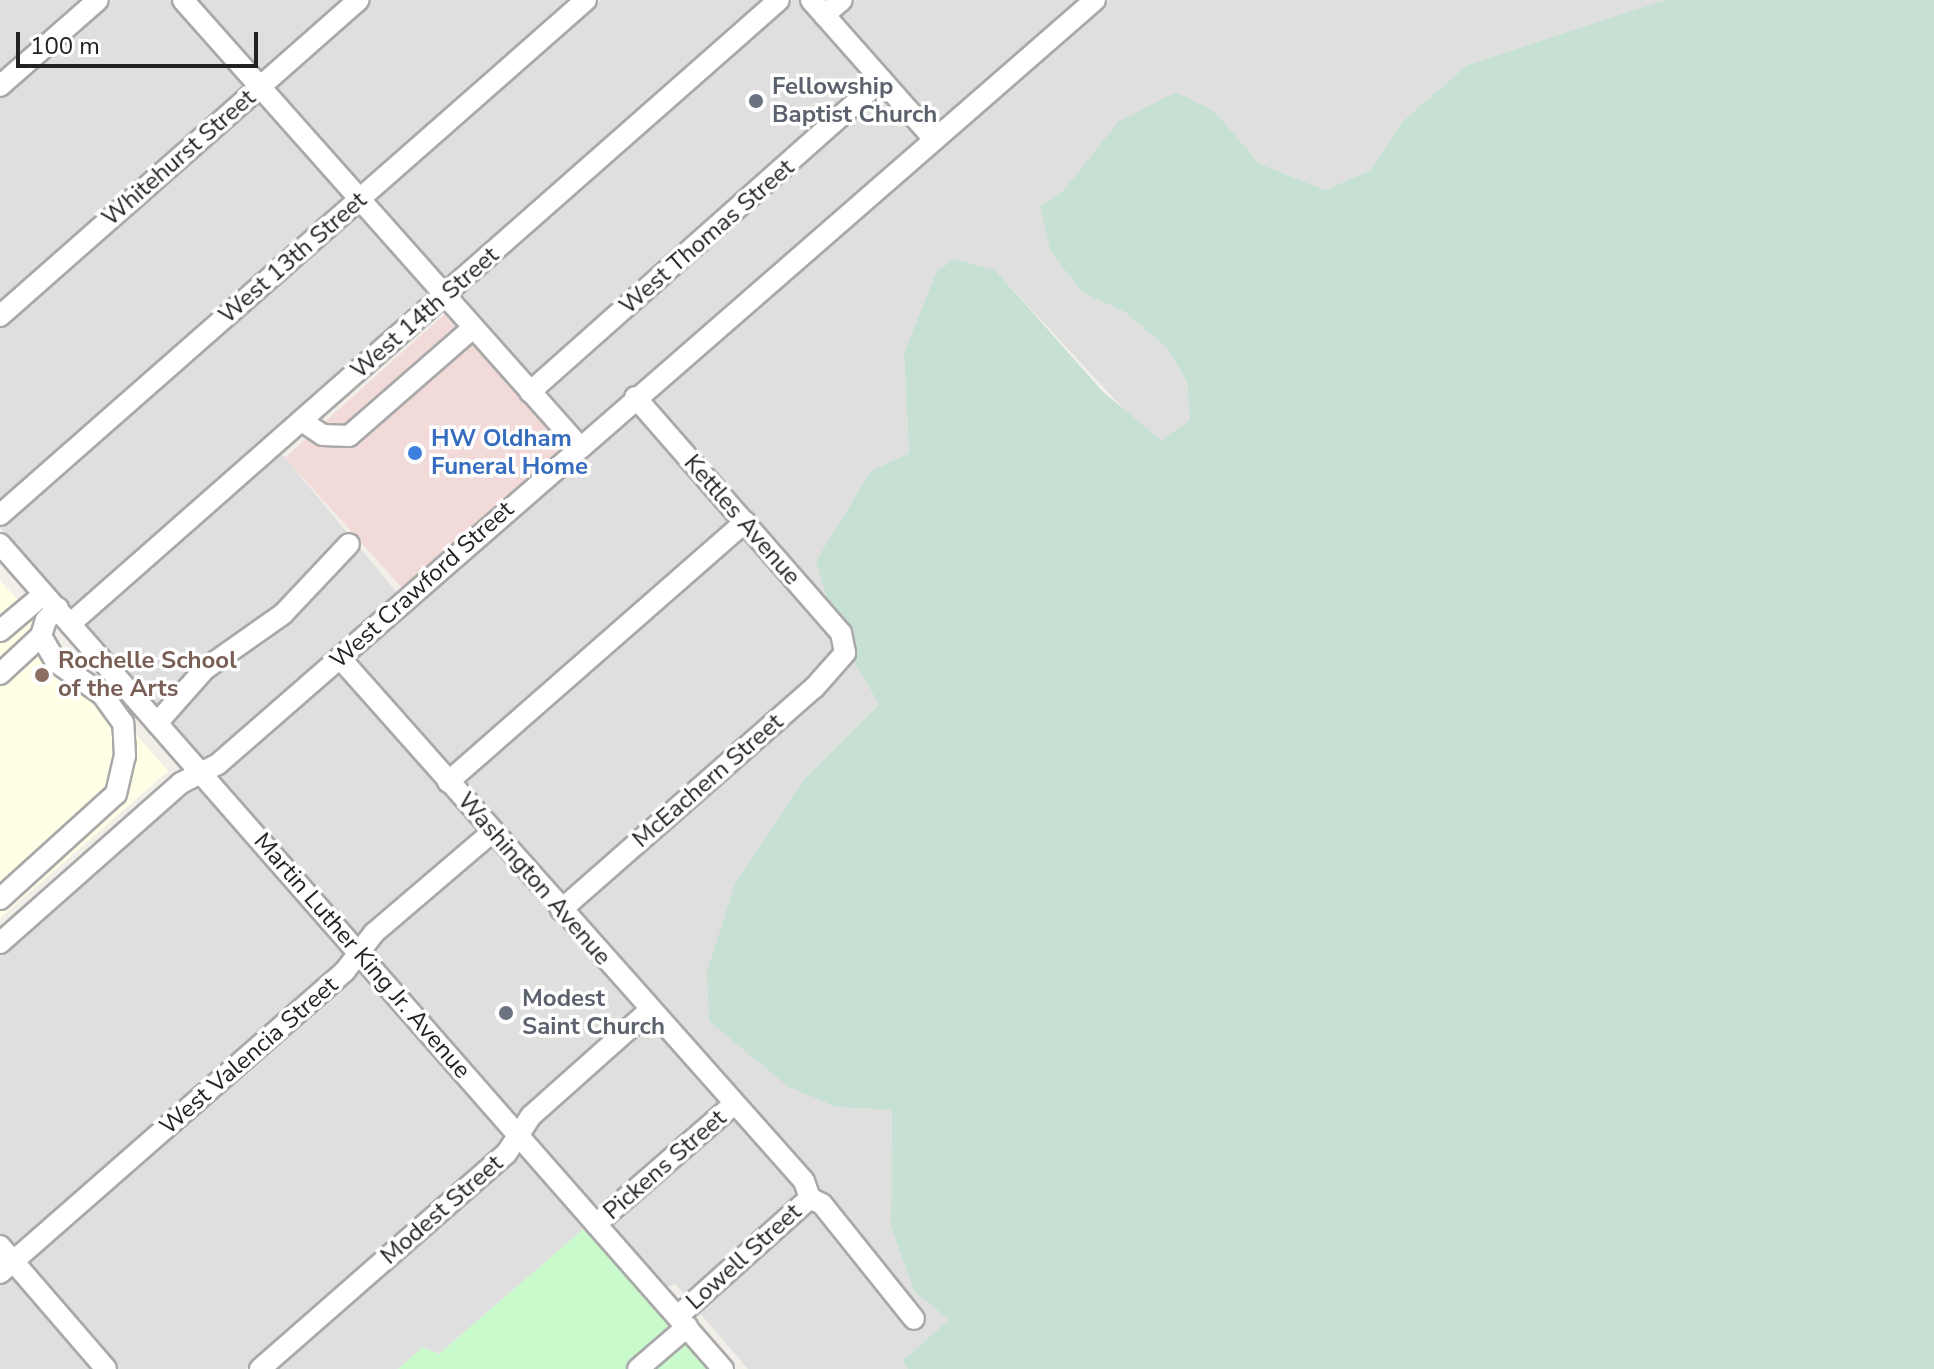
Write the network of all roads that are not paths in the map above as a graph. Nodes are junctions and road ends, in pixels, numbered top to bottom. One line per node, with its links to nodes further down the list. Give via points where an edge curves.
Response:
1 (98, 0): 10 (street)
2 (183, 0): 11 (street)
3 (358, 0): 11 (street, Whitehurst Street)
4 (586, 0): 13 (street, West 13th Street)
5 (779, 0): 14 (street, West 14th Street)
6 (842, 0): 8 (street)
7 (1095, 0): 12 (street, West Crawford Street)
8 (818, 8): 9 (street)
9 (882, 80): 12 (street); 17 (street, West Thomas Street)
10 (0, 86)
11 (260, 86): 13 (street); 15 (street, Whitehurst Street)
12 (934, 139): 18 (street, West Crawford Street)
13 (359, 200): 14 (street); 21 (street, West 13th Street)
14 (444, 296): 16 (street); 19 (street, West 14th Street)
15 (0, 316)
16 (473, 328): 17 (street); 19 (street, via 349,436 323,435)
17 (530, 392): 20 (street)
18 (635, 397): 20 (street, West Crawford Street); 22 (street, Kettles Avenue)
19 (302, 421): 25 (street, West 14th Street)
20 (579, 446): 29 (street, West Crawford Street)
21 (0, 515)
22 (745, 522): 28 (street, Kettles Avenue); 33 (street)
23 (0, 544): 25 (street, Martin Luther King Jr. Avenue)
24 (349, 544): 31 (street, via 283,614 205,669)
25 (57, 609): 26 (street, West 14th Street); 27 (street); 31 (street, Martin Luther King Jr. Avenue)
26 (3, 623)
27 (41, 636): 30 (street); 35 (street, via 56,662 103,695 123,723 125,756 116,794)
28 (846, 645): 36 (street, McEachern Street, via 840,665)
29 (340, 658): 32 (street, West Crawford Street, via 218,764); 33 (street, Washington Avenue)
30 (0, 674)
31 (157, 723): 32 (street, Martin Luther King Jr. Avenue)
32 (201, 772): 37 (street, West Crawford Street, via 181,783); 38 (street, Martin Luther King Jr. Avenue)
33 (448, 782): 34 (street, Washington Avenue)
34 (491, 833): 36 (street, Washington Avenue); 38 (street, West Valencia Street, via 374,933)
35 (0, 899)
36 (561, 910): 39 (street, Washington Avenue)
37 (0, 943)
38 (359, 953): 41 (street, Martin Luther King Jr. Avenue); 44 (street, West Valencia Street, via 334,982)
39 (650, 1010): 40 (street, Washington Avenue); 41 (street, Modest Street, via 531,1116)
40 (733, 1105): 42 (street, Washington Avenue, via 804,1181); 43 (street, Pickens Street)
41 (518, 1134): 43 (street, Martin Luther King Jr. Avenue); 49 (street, Modest Street, via 506,1154)
42 (810, 1198): 45 (street, Washington Avenue, via 822,1204); 46 (street, Lowell Street)
43 (596, 1224): 46 (street, Martin Luther King Jr. Avenue)
44 (4, 1260): 48 (street)
45 (914, 1319)
46 (682, 1322): 47 (street, Lowell Street); 50 (street, Martin Luther King Jr. Avenue)
47 (647, 1366)
48 (106, 1369)
49 (260, 1369)
50 (723, 1369)

